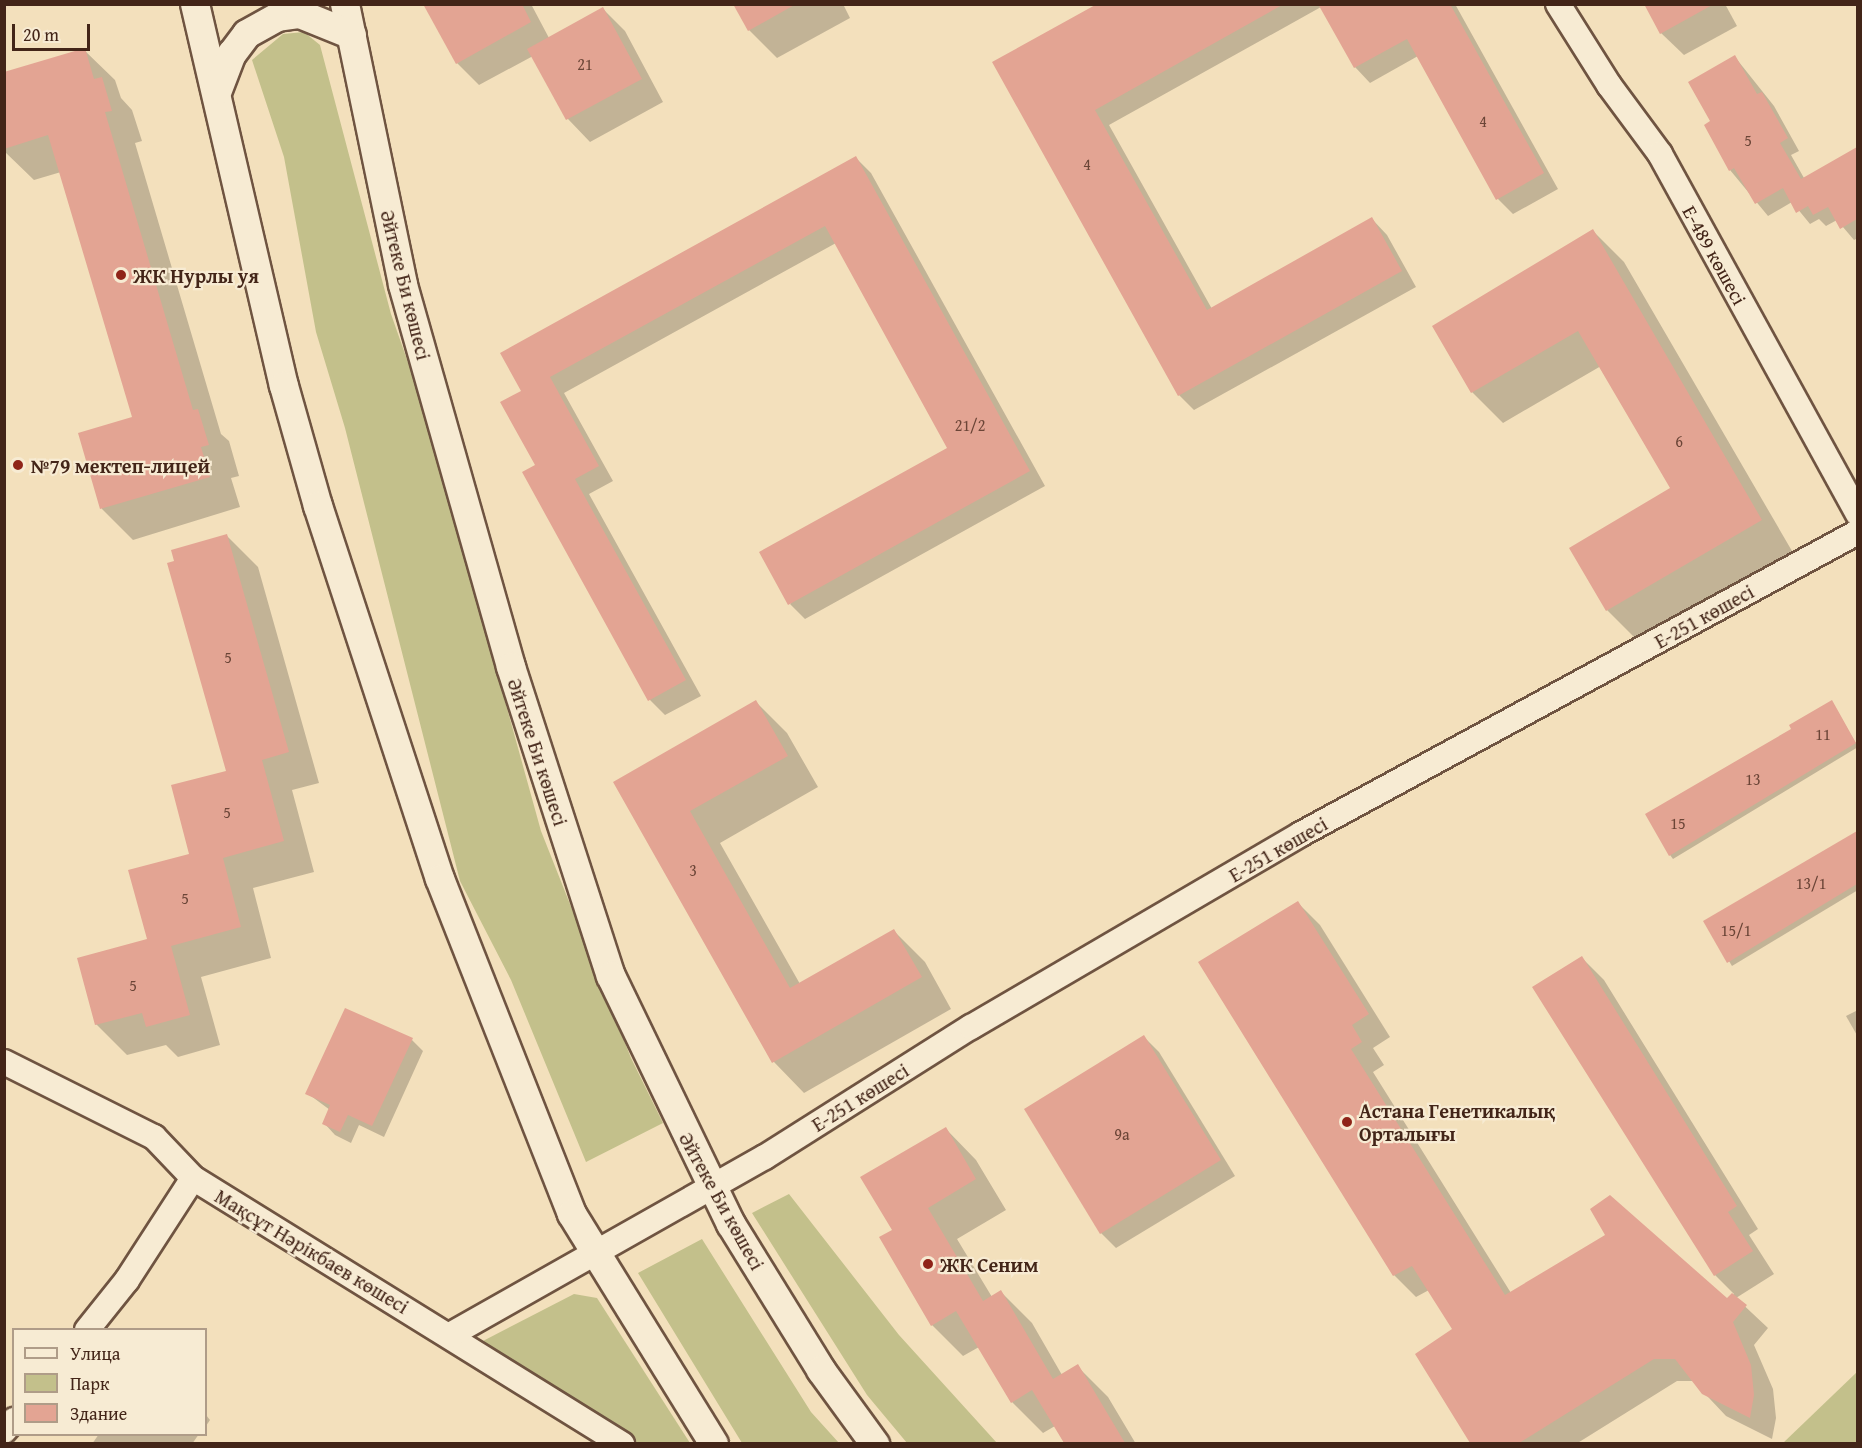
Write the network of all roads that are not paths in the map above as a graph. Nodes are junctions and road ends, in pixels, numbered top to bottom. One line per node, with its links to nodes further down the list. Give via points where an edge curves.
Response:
1 (195, 4): 5 (street)
2 (345, 4): 4 (street, Әйтеке Би көшесі)
3 (1558, 4): 6 (street, Е-489 көшесі, via 1609,85 1660,154)
4 (352, 35): 5 (street, via 300,15 278,16 247,34 232,54); 10 (street, Әйтеке Би көшесі, via 403,285 511,667 611,976)
5 (218, 90): 11 (street, via 284,386 318,506 441,879 573,1214)
6 (1857, 514)
7 (1857, 532): 10 (street, Е-251 көшесі, via 1301,834 971,1027)
8 (4, 1062): 9 (street, Мақсұт Нәрікбаев көшесі, via 154,1137)
9 (193, 1178): 12 (street, via 127,1280); 13 (street, Мақсұт Нәрікбаев көшесі)
10 (710, 1187): 11 (street, Е-251 көшесі); 16 (street, Әйтеке Би көшесі, via 821,1370)
11 (596, 1252): 13 (street, Е-251 көшесі); 15 (street)
12 (88, 1328)
13 (450, 1335): 14 (street, Мақсұт Нәрікбаев көшесі)
14 (622, 1443)
15 (714, 1443)
16 (875, 1443)

